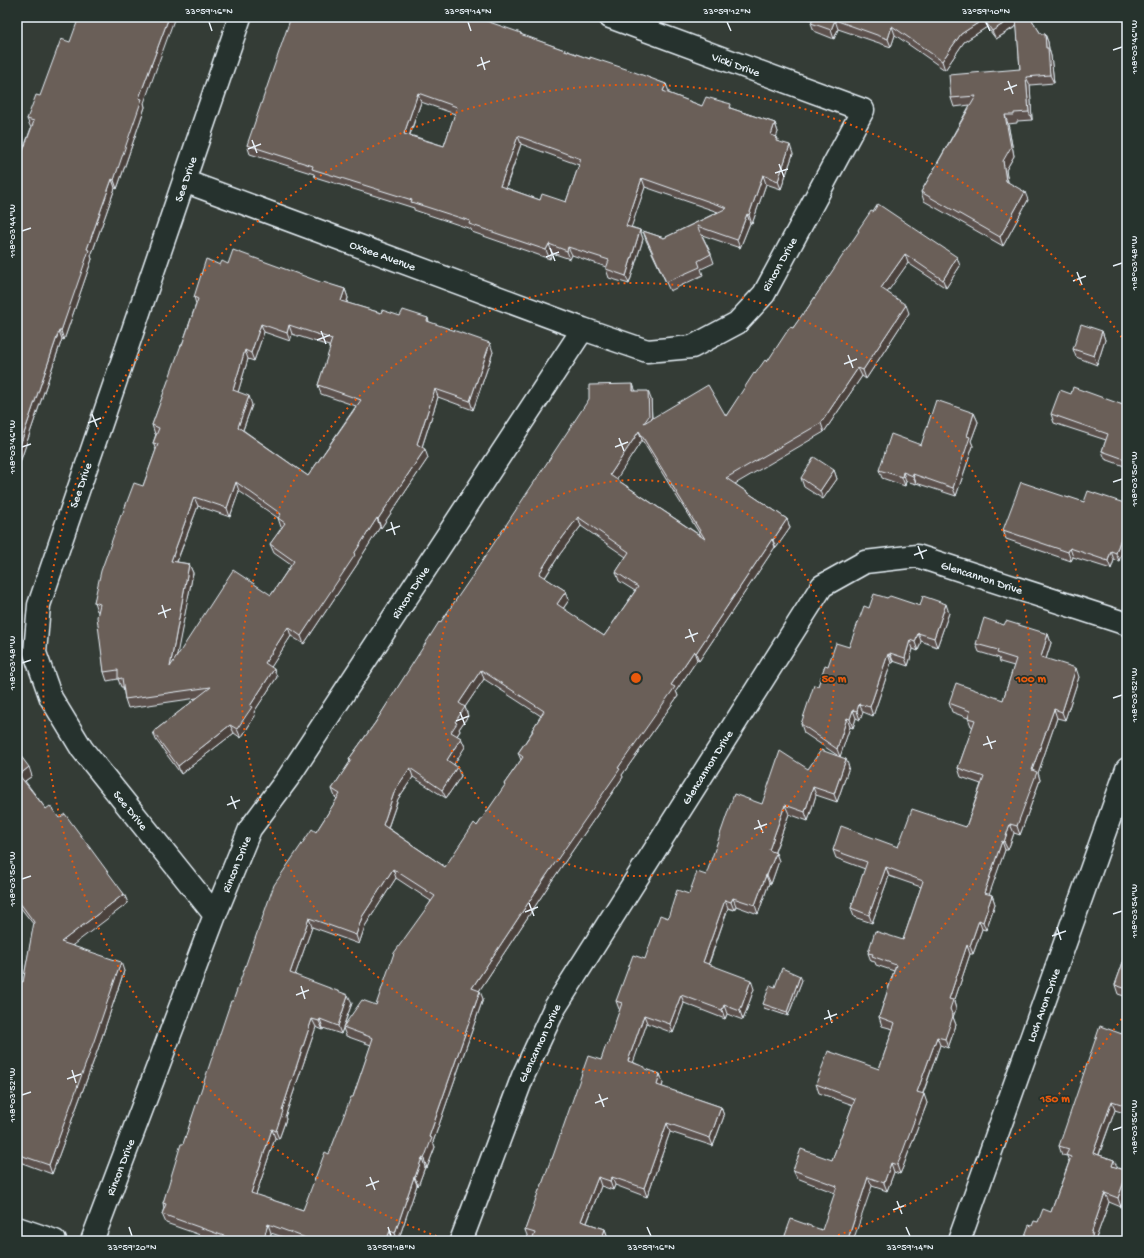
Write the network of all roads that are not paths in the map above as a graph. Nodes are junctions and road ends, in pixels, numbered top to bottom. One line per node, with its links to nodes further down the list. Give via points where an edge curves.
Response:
1 (240, 17): 4 (street, See Drive)
2 (610, 17): 3 (street, Vicki Drive)
3 (863, 110): 5 (street, Rincon Drive, via 764,294 737,323 692,348 647,351)
4 (184, 181): 5 (street, Oxsee Avenue); 8 (street, See Drive, via 39,605 35,653 51,698 82,749)
5 (583, 329): 8 (street, Rincon Drive, via 288,778 250,829)
6 (1127, 624): 12 (street, Glencannon Drive, via 916,556 865,562 822,586 554,1010 523,1076)
7 (1127, 769): 13 (street, Loch Avon Drive)
8 (215, 915): 11 (street, Rincon Drive)
9 (17, 1228): 10 (street)
10 (55, 1241)
11 (92, 1241)
12 (461, 1241)
13 (959, 1241)

